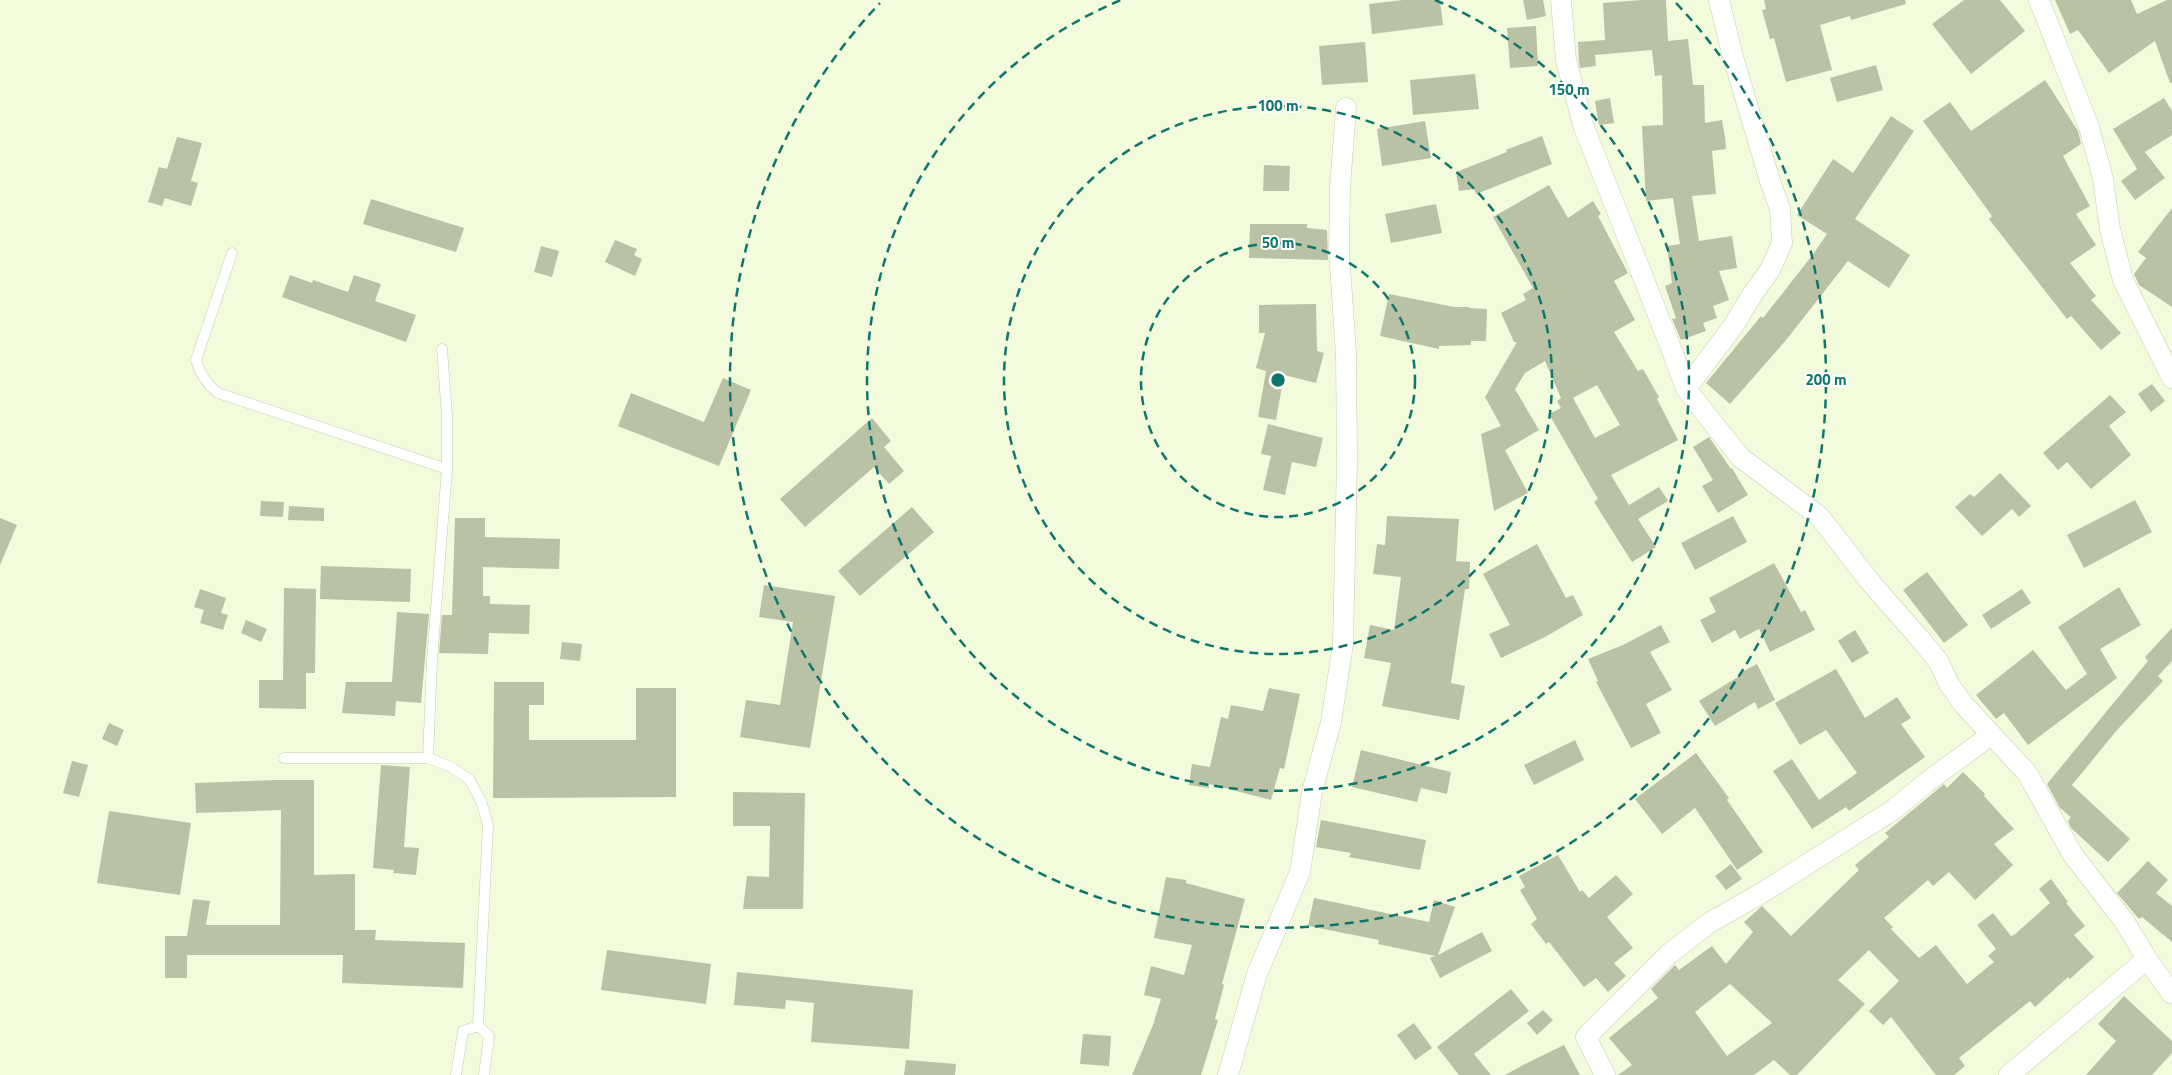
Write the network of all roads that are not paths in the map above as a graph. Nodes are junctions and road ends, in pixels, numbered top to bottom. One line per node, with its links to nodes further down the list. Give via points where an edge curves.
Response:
1 (1561, 0): 8 (street, via 1566,60 1583,125)
2 (1719, 0): 8 (street, via 1780,209 1782,243 1770,270 1734,326)
3 (2039, 0): 7 (street, via 2089,127 2123,280)
4 (1346, 108): 18 (street, via 1338,251 1346,363 1343,644 1331,722 1312,792 1300,872 1257,974)
5 (232, 253): 9 (lane, via 196,360 209,386 218,393)
6 (442, 349): 9 (lane)
7 (2172, 378)
8 (1686, 389): 10 (street, via 1740,457 1819,516 1932,654 1964,705)
9 (447, 469): 12 (lane)
10 (1991, 735): 13 (street, via 2026,773 2074,855 2124,920); 19 (street, via 1893,810 1709,923 1669,954 1586,1037)
11 (284, 758): 12 (lane)
12 (428, 758): 15 (lane, via 469,779 481,801 488,825)
13 (2147, 959): 14 (street); 20 (street)
14 (2172, 994)
15 (478, 1026): 16 (lane, via 463,1031); 17 (lane, via 489,1036)
16 (456, 1075)
17 (484, 1075)
18 (1228, 1075)
19 (1605, 1075)
20 (2009, 1075)

